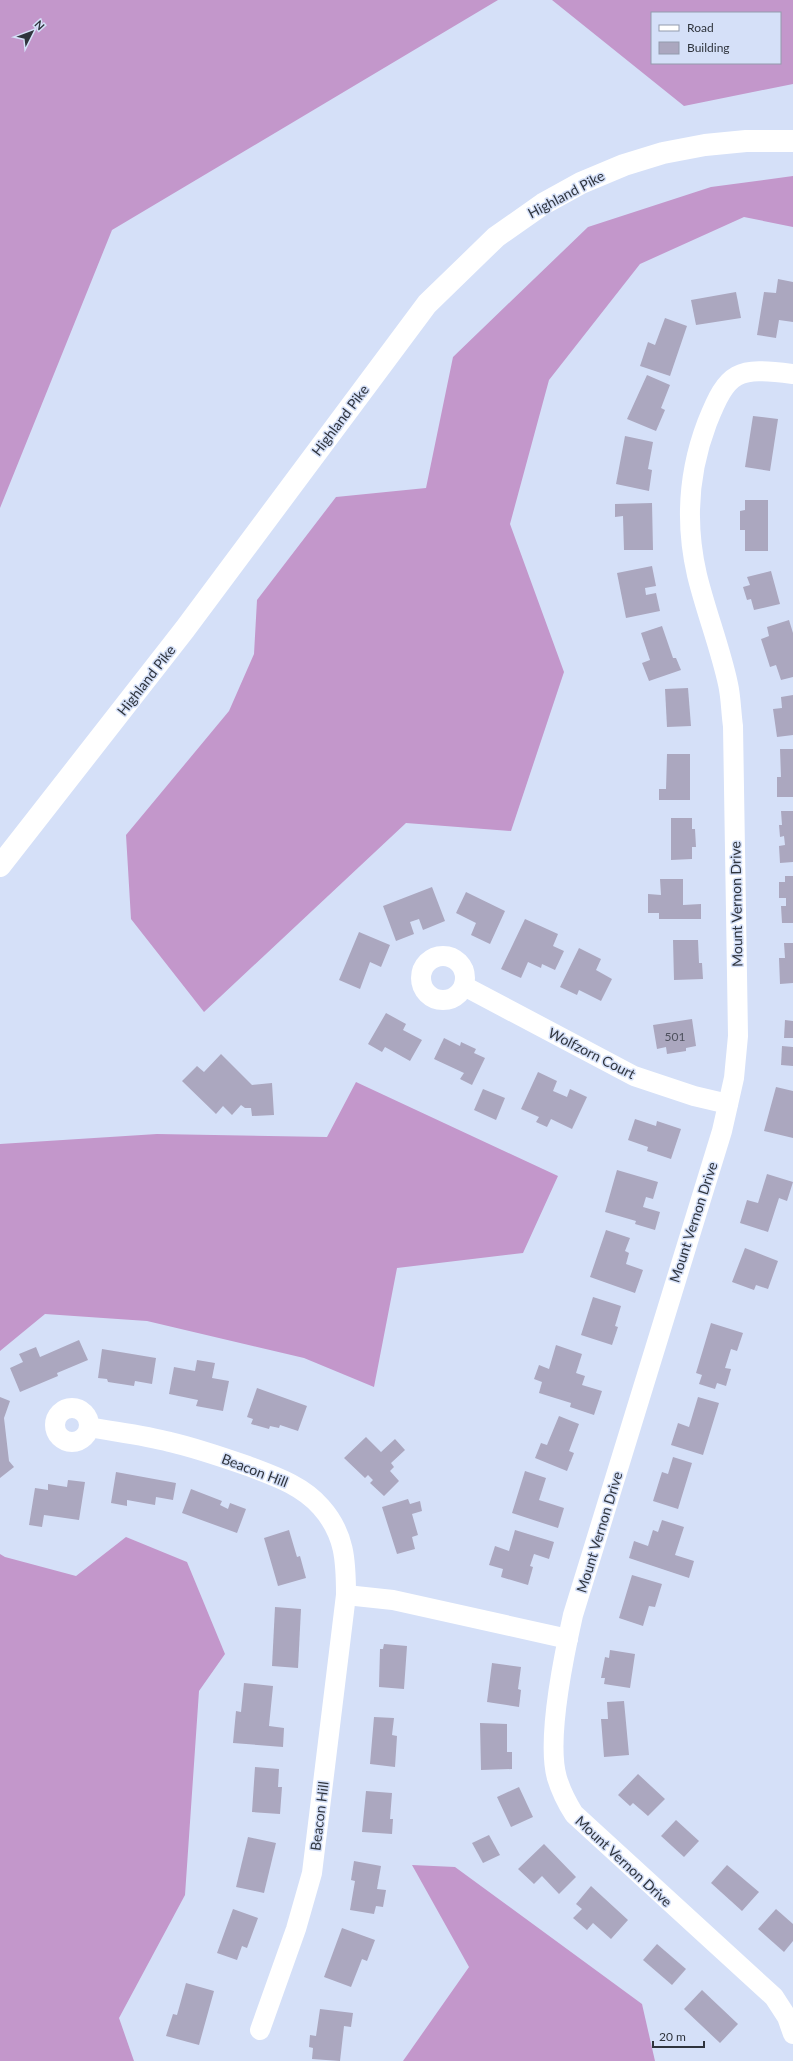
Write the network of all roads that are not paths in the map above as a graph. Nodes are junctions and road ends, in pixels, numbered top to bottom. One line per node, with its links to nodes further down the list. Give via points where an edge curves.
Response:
1 (793, 141): 3 (main road, Highland Pike, via 746,141 705,145 663,153 624,165 581,183 543,204 496,237 427,304 185,629)
2 (793, 374): 5 (street, Mount Vernon Drive, via 766,370 748,371 738,374 726,383 701,438 689,498 690,534 697,575 728,684 733,726 738,1036 734,1078)
3 (0, 866)
4 (464, 986): 5 (street, Wolfzorn Court, via 634,1076 694,1096)
5 (728, 1104): 8 (street, Mount Vernon Drive)
6 (89, 1427): 7 (street, Beacon Hill, via 169,1441 224,1458 295,1485 322,1507 333,1524 344,1550)
7 (346, 1595): 8 (street, via 393,1600); 9 (street, Beacon Hill, via 312,1873 296,1929)
8 (568, 1639): 10 (street, Mount Vernon Drive, via 554,1736 556,1771 564,1797 583,1824 774,1997 787,2017)
9 (260, 2030)
10 (793, 2034)

